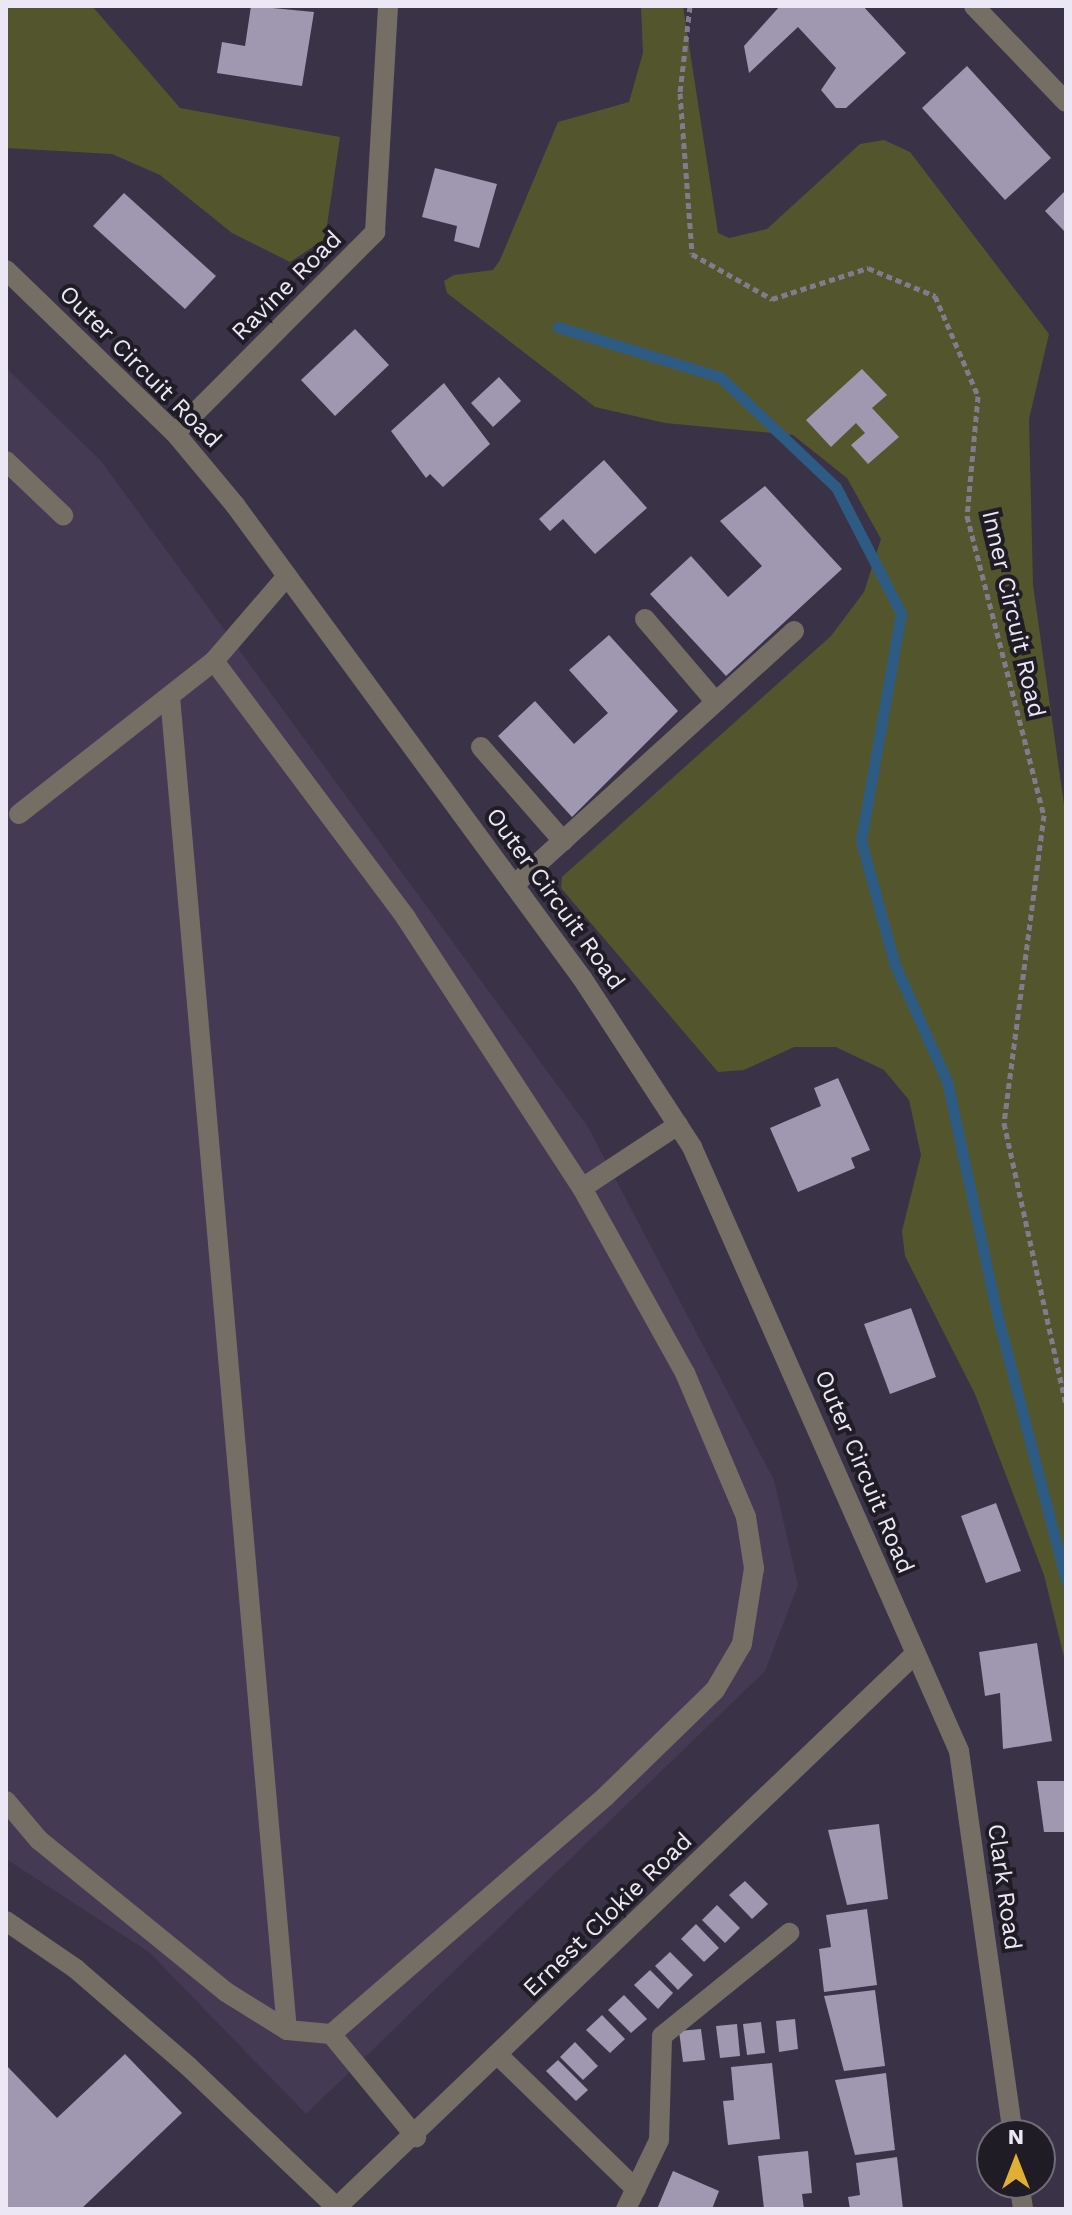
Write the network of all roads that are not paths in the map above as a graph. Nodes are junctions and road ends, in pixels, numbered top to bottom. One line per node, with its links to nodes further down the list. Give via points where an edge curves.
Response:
1 (388, 6): 5 (street, Ravine Road, via 375,232)
2 (974, 6): 3 (street)
3 (1066, 102)
4 (6, 270): 5 (street, Outer Circuit Road)
5 (175, 433): 8 (street, Outer Circuit Road)
6 (6, 461): 7 (street)
7 (63, 515)
8 (287, 576): 11 (street); 17 (street, Outer Circuit Road)
9 (645, 619): 13 (street)
10 (794, 631): 13 (street)
11 (214, 661): 12 (street); 19 (street, via 406,918)
12 (170, 696): 15 (street); 24 (street)
13 (716, 702): 16 (street)
14 (481, 747): 16 (street)
15 (19, 814)
16 (563, 841): 17 (street)
17 (514, 885): 18 (street, Outer Circuit Road)
18 (678, 1125): 19 (street); 20 (street, Outer Circuit Road, via 744,1259)
19 (582, 1188): 25 (street, via 685,1373 746,1517 754,1568 742,1644 715,1690 605,1797)
20 (914, 1655): 26 (street, Ernest Clokie Road); 27 (street, Clark Road, via 959,1751)
21 (6, 1801): 24 (street, via 39,1840 226,1992)
22 (6, 1921): 30 (street, via 76,1969 188,2066)
23 (789, 1933): 29 (street, via 662,2036 659,2140)
24 (287, 2030): 25 (street)
25 (331, 2034): 28 (street)
26 (499, 2056): 28 (street, Ernest Clokie Road); 29 (street)
27 (1011, 2119)
28 (416, 2137): 30 (street, Ernest Clokie Road)
29 (636, 2189): 31 (street)
30 (336, 2208)
31 (626, 2209)

